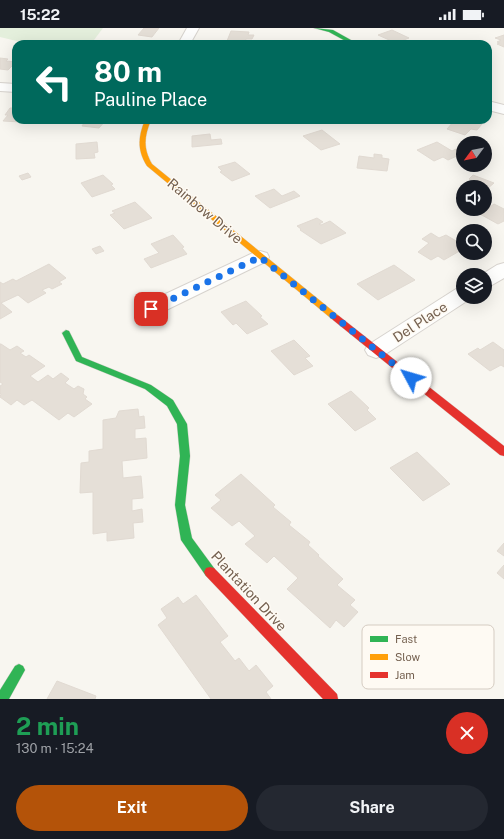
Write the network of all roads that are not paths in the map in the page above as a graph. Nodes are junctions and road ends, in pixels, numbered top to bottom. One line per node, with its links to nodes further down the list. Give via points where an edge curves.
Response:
1 (193, 28): 3 (street)
2 (317, 28): 4 (street)
3 (186, 40)
4 (347, 40)
5 (0, 87): 6 (street)
6 (12, 88)
7 (492, 106): 8 (street)
8 (504, 110)
9 (146, 124): 10 (street, Rainbow Drive, via 141,137 140,151 149,164)
10 (260, 257): 14 (street); 16 (street, Rainbow Drive)
11 (504, 269): 12 (street)
12 (492, 277)
13 (456, 299): 16 (street, Del Place)
14 (151, 309)
15 (66, 333): 20 (street, Plantation Drive, via 79,359 148,388 170,403 182,424 185,456 180,505 187,540 208,570)
16 (376, 350): 17 (street, Rainbow Drive)
17 (504, 452)
18 (19, 670): 19 (street)
19 (2, 699)
20 (332, 699)

